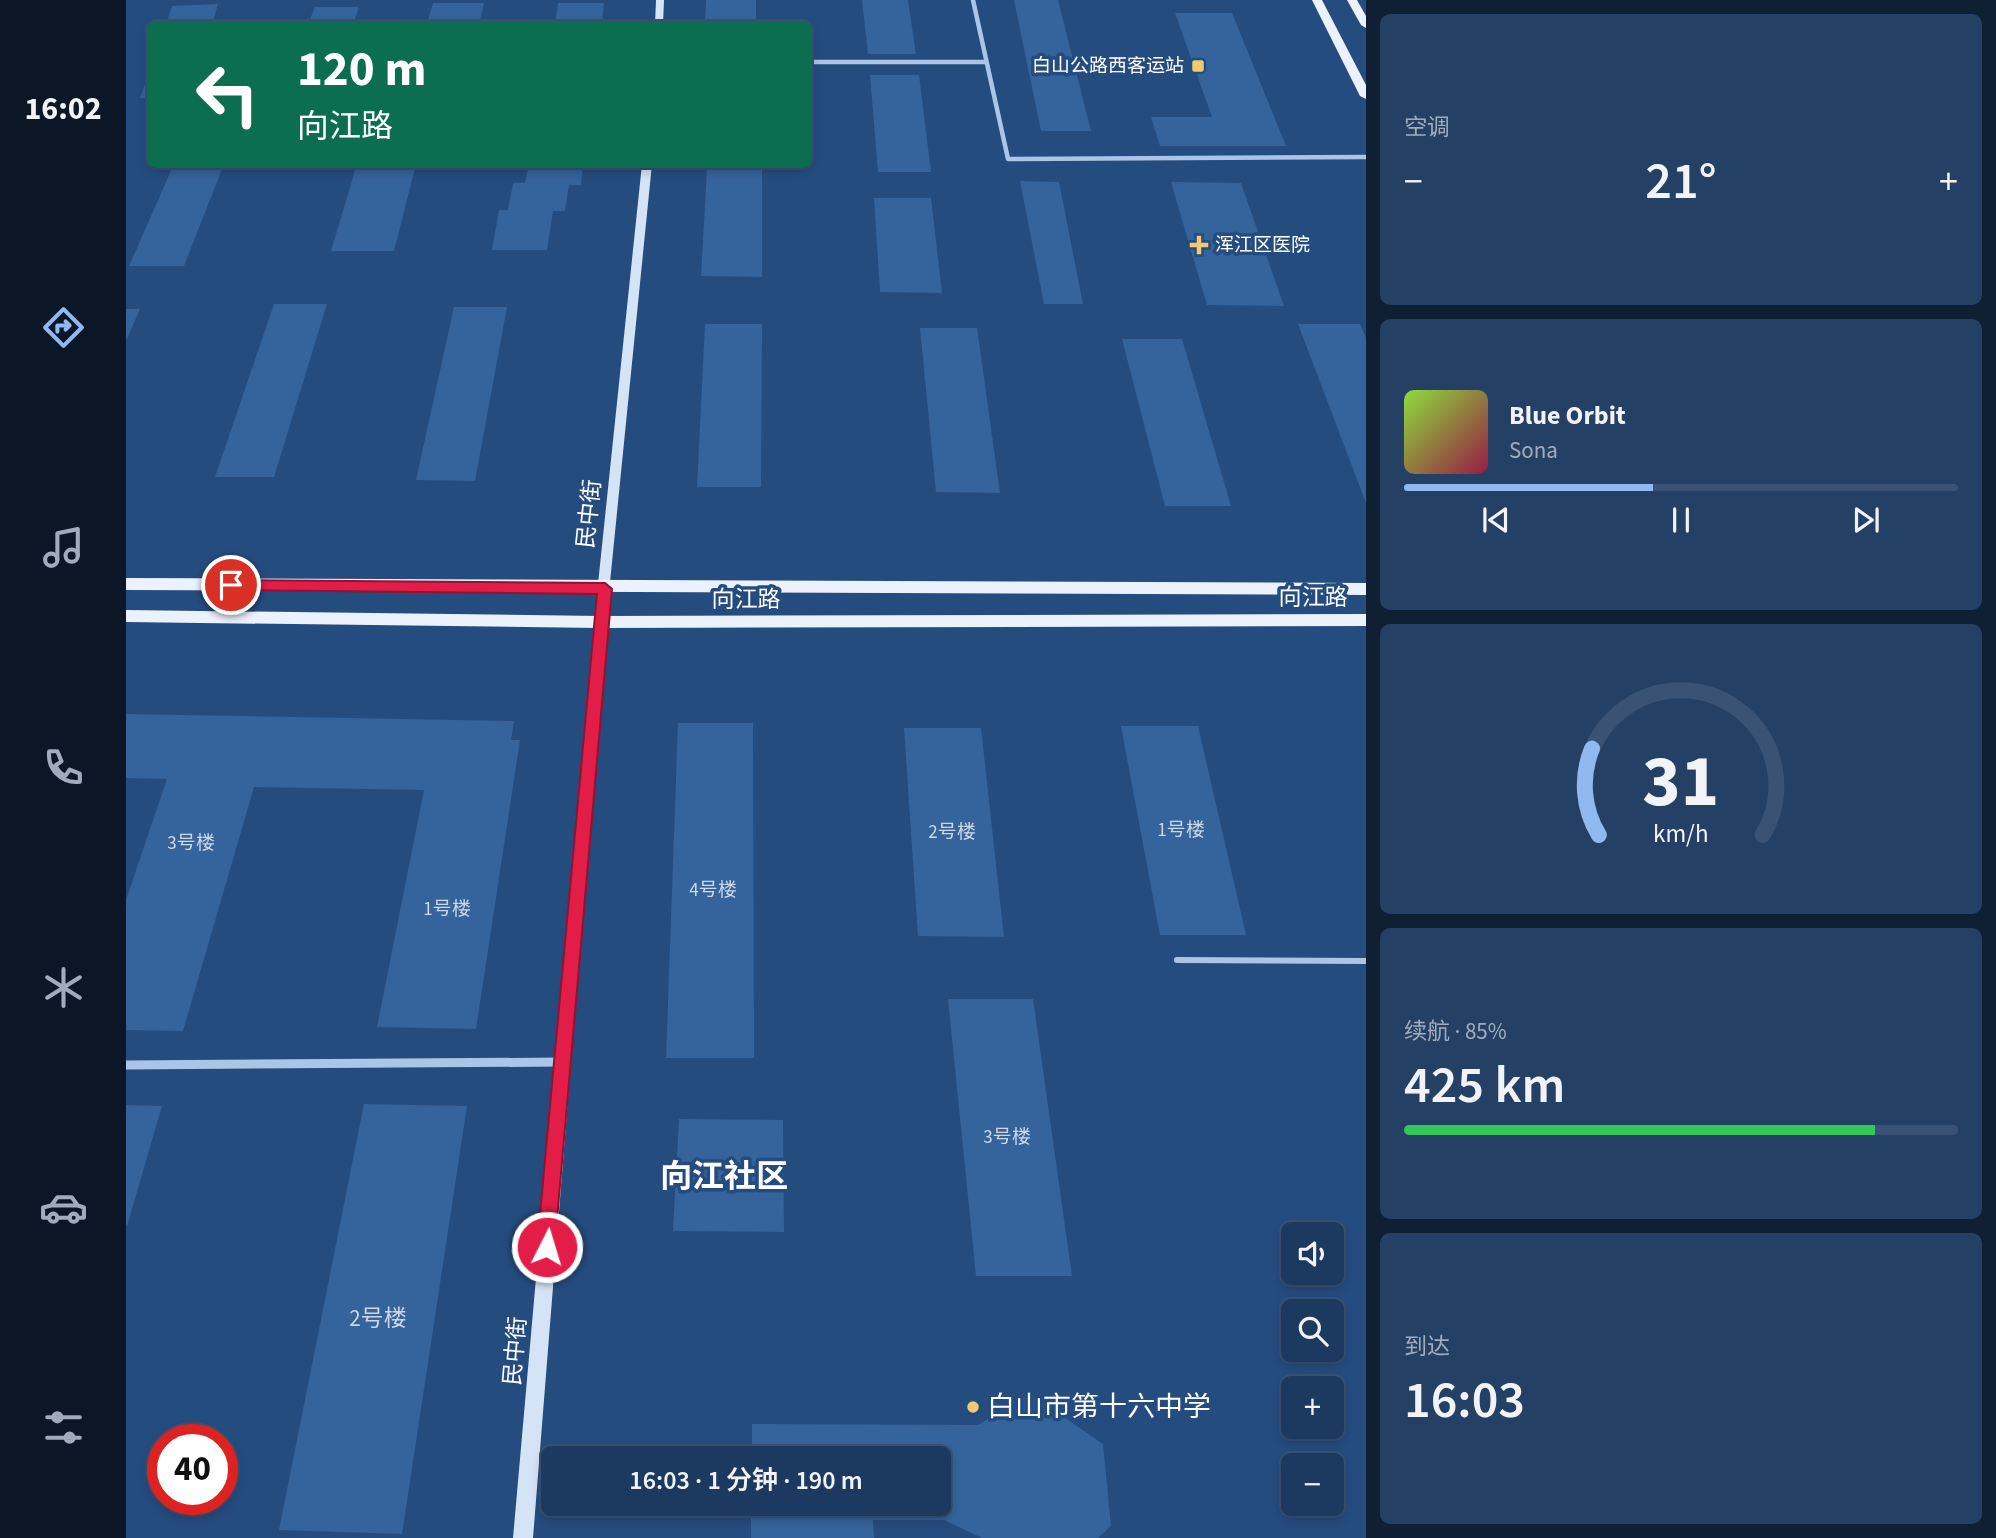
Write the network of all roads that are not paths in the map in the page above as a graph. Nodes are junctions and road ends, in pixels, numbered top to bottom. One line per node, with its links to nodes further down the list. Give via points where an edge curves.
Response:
1 (660, 0): 5 (street)
2 (973, 0): 8 (street)
3 (1317, 0): 9 (main road)
4 (1352, 0): 6 (main road)
5 (659, 21)
6 (1366, 25)
7 (812, 62): 8 (street)
8 (985, 62): 10 (street, via 1007,159)
9 (1366, 96)
10 (1366, 156)
11 (647, 168): 13 (street, 民中街)
12 (126, 584): 13 (main road, 向江路)
13 (605, 589): 14 (main road, 向江路); 17 (street, 民中街)
14 (1366, 589)
15 (126, 615): 17 (main road, 向江路)
16 (1366, 620): 17 (main road, 向江路)
17 (600, 622): 20 (street, 民中街)
18 (1177, 960): 19 (lane)
19 (1366, 961)
20 (563, 1062): 21 (street); 22 (street, 民中街)
21 (126, 1065)
22 (523, 1538)

